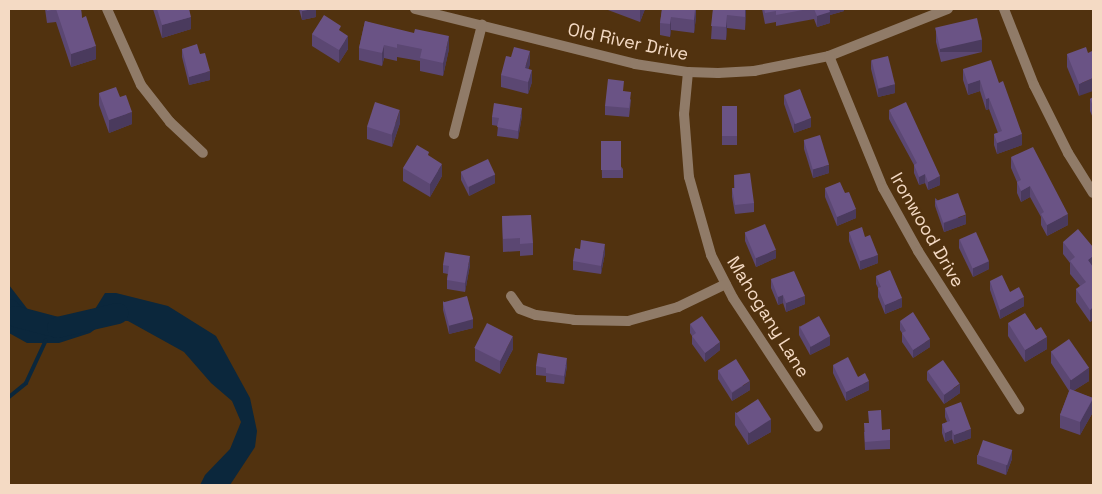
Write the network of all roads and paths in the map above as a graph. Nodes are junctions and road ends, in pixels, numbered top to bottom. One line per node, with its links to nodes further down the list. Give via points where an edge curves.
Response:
1 (107, 9): 9 (street, via 140,84 170,122)
2 (415, 9): 5 (street, Old River Drive)
3 (948, 9): 6 (street, Old River Drive)
4 (1004, 9): 10 (street, via 1034,84 1068,153)
5 (482, 25): 7 (street, Old River Drive, via 635,64); 8 (street)
6 (829, 56): 7 (street, Old River Drive, via 754,71); 13 (street, Ironwood Drive, via 883,188 918,251)
7 (688, 72): 11 (street, Mahogany Lane, via 684,114 689,177 711,255)
8 (454, 134)
9 (203, 153)
10 (1093, 193)
11 (726, 284): 12 (street, via 678,308 628,321 574,320 536,315 520,309); 14 (street, Mahogany Lane)
12 (510, 296)
13 (1019, 409)
14 (818, 427)

